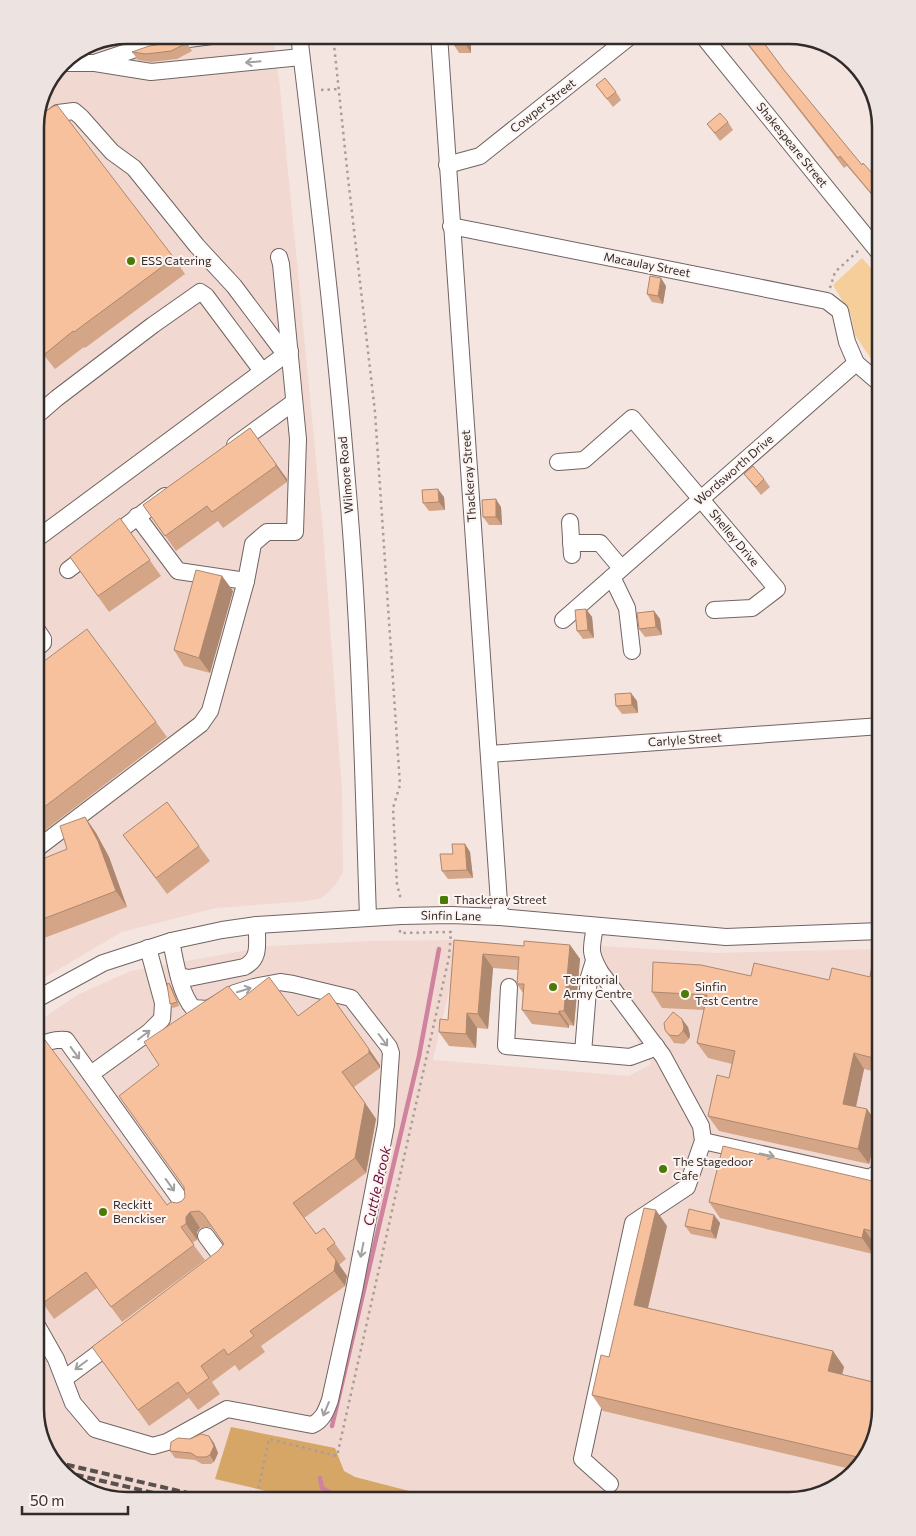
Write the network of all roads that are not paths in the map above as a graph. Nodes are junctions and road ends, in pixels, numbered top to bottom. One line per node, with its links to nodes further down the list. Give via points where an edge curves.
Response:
1 (151, 44): 8 (street)
2 (299, 44): 6 (street, Wilmore Road)
3 (440, 44): 10 (street, Thackeray Street)
4 (621, 44): 10 (street, Cowper Street, via 480,156)
5 (709, 44): 12 (street, Shakespeare Street)
6 (301, 57): 8 (street, one-way to 8, via 151,72); 37 (street, Wilmore Road, via 323,223 348,484 362,720)
7 (73, 63): 8 (street)
8 (95, 63)
9 (44, 123): 14 (street, via 65,111 81,117 112,152 134,168)
10 (447, 165): 11 (street, Thackeray Street)
11 (451, 226): 15 (street, Macaulay Street, via 827,301 840,311); 34 (street, Thackeray Street)
12 (872, 244)
13 (279, 257): 14 (street)
14 (287, 352): 16 (street); 18 (street)
15 (856, 363): 17 (street); 23 (street, Wordsworth Drive)
16 (262, 371): 19 (street, via 200,292); 26 (street)
17 (872, 377)
18 (294, 402): 20 (street); 29 (street, via 298,439 295,532 267,532 253,544)
19 (44, 410)
20 (224, 453)
21 (558, 462): 23 (street, Shelley Drive, via 584,460 632,418)
22 (176, 487): 24 (street)
23 (701, 499): 28 (street, Wordsworth Drive); 30 (street, Shelley Drive, via 777,589 752,608)
24 (137, 516): 27 (street); 29 (street, via 178,571)
25 (570, 522): 28 (street, via 572,549 600,543)
26 (44, 533)
27 (68, 570)
28 (616, 572): 31 (street, Wordsworth Drive); 32 (street, via 627,608)
29 (246, 580): 35 (street, via 210,711 201,724)
30 (714, 610)
31 (563, 620)
32 (632, 651)
33 (872, 727): 34 (street, Carlyle Street)
34 (489, 754): 36 (street, Thackeray Street)
35 (44, 843)
36 (500, 917): 37 (street, Sinfin Lane); 39 (street, Sinfin Lane)
37 (368, 918): 38 (street, Sinfin Lane)
38 (257, 925): 41 (street, Sinfin Lane); 44 (street, via 257,949 251,964 189,978)
39 (596, 927): 40 (street, Sinfin Lane, via 726,937); 43 (street, via 591,951)
40 (872, 931)
41 (171, 941): 42 (street, Sinfin Lane); 44 (street)
42 (148, 948): 46 (street, Sinfin Lane, via 103,963); 50 (street, one-way to 42, via 162,1019 163,1003)
43 (594, 961): 48 (street); 49 (street, via 589,976)
44 (179, 976): 58 (street, one-way to 58, via 188,1004 200,1010 208,1010 235,993 280,982 351,998 389,1047 386,1125 330,1400 319,1422 312,1425 227,1409 167,1442 153,1446 95,1429 73,1403)
45 (509, 987): 49 (street, via 506,1046)
46 (44, 995)
47 (44, 1043): 50 (street, one-way to 50, via 66,1040)
48 (656, 1046): 49 (street, via 630,1057); 51 (street, via 701,1126)
49 (582, 1054)
50 (91, 1074): 53 (street, one-way to 53)
51 (703, 1141): 52 (street, one-way to 52); 59 (street, via 688,1187 633,1223 582,1459)
52 (872, 1177)
53 (187, 1209)
54 (206, 1236): 55 (street, via 223,1259)
55 (199, 1277)
56 (128, 1331): 58 (street, one-way to 58)
57 (44, 1338): 58 (street)
58 (64, 1379)
59 (610, 1484)

